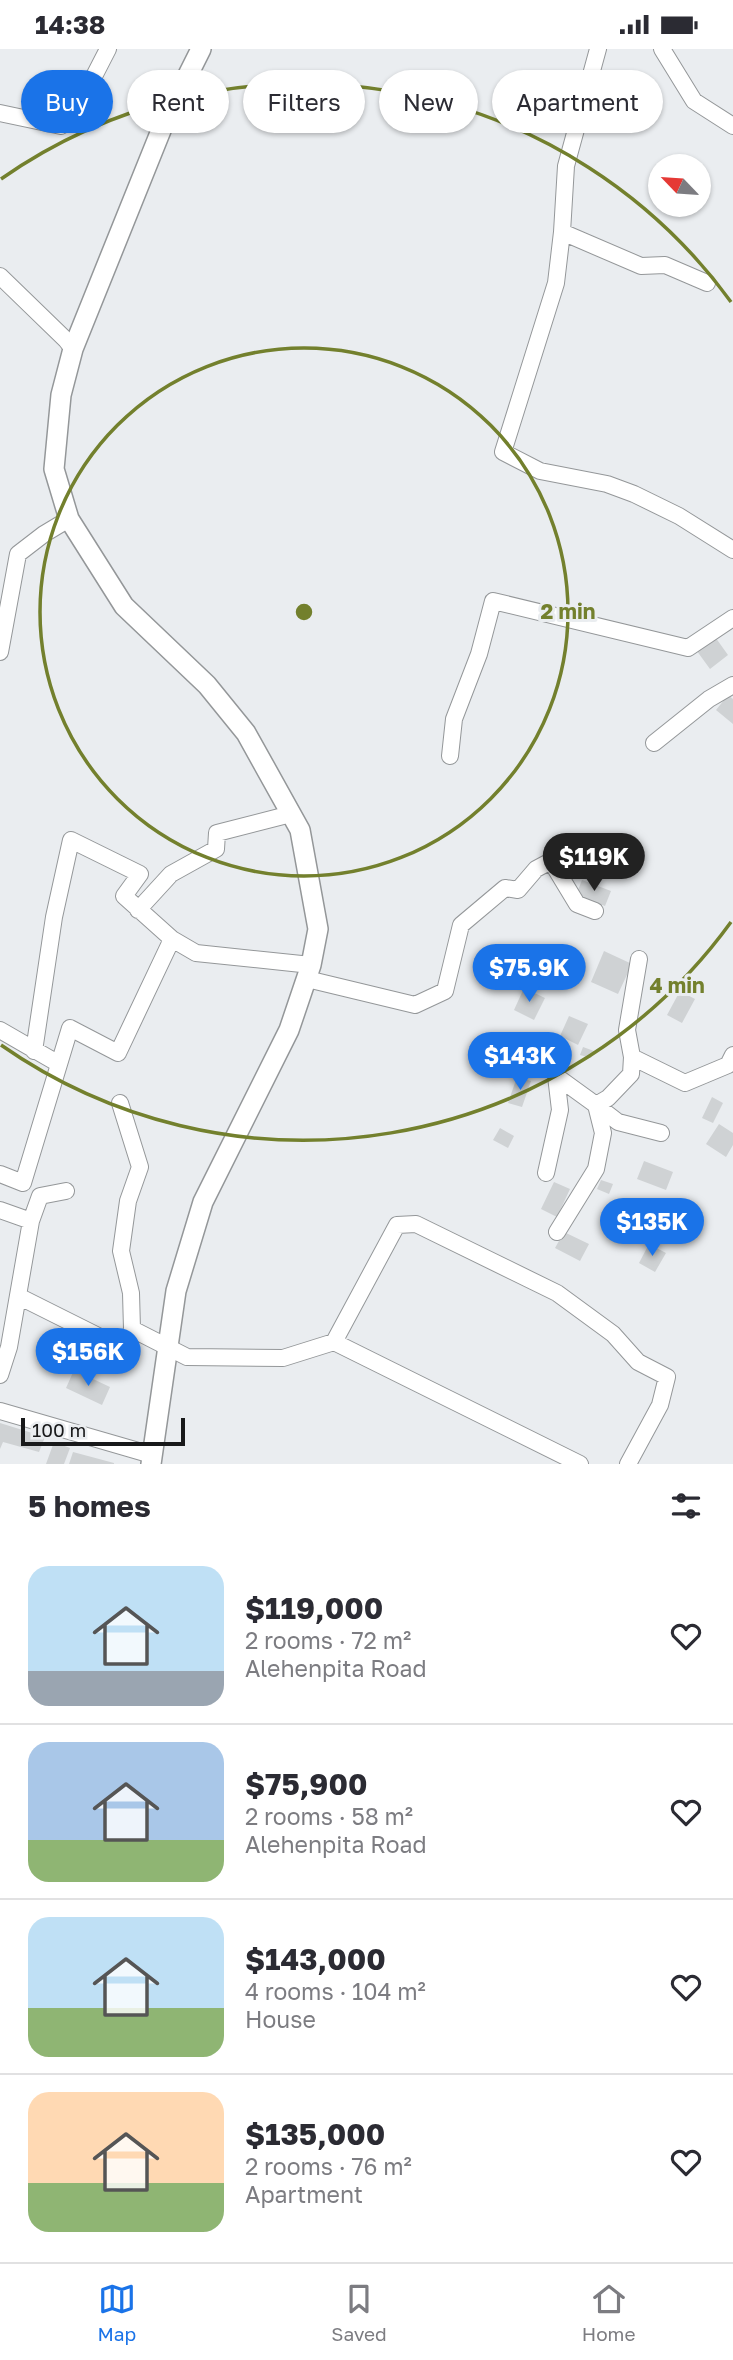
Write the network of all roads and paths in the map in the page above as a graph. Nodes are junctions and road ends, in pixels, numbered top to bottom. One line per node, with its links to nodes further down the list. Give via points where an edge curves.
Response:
1 (108, 49): 5 (street, via 72,119 61,126)
2 (598, 49): 7 (street, via 566,166)
3 (662, 49): 6 (street, via 694,101)
4 (193, 52): 10 (main road)
5 (0, 113)
6 (733, 126)
7 (562, 232): 9 (street, via 641,265 665,265); 12 (street, via 556,283 503,452 540,471 634,494)
8 (0, 276): 10 (street)
9 (708, 283)
10 (73, 349): 11 (main road, via 61,395 54,469)
11 (69, 519): 14 (street, via 18,554); 18 (main road, via 124,606 207,685 246,733)
12 (733, 549)
13 (733, 618): 17 (street, via 688,648 493,601 454,719)
14 (0, 652)
15 (733, 685): 16 (street)
16 (654, 743)
17 (450, 756)
18 (291, 814): 19 (street, via 217,833 216,849 171,874); 23 (main road, via 300,830 318,929)
19 (138, 910): 21 (street); 25 (street, via 124,896 140,874 71,840)
20 (594, 911): 23 (street, via 577,904 551,860 518,890 505,888 461,925 445,991 415,1005)
21 (172, 939): 23 (street, via 197,953); 28 (street, via 118,1053 70,1028)
22 (639, 959): 27 (street, via 627,1030)
23 (309, 972): 41 (main road, via 289,1030 203,1202 176,1291)
24 (0, 1030): 25 (street)
25 (34, 1051): 28 (street)
26 (733, 1055): 27 (street, via 728,1065 685,1083)
27 (632, 1057): 30 (street, via 631,1074)
28 (59, 1064): 33 (street, via 23,1183)
29 (120, 1103): 39 (street, via 140,1167 128,1201 121,1251 131,1293)
30 (596, 1105): 31 (street, via 618,1122); 32 (street, via 556,1076 560,1109); 37 (street, via 603,1133 596,1169)
31 (661, 1133)
32 (546, 1173)
33 (0, 1174)
34 (66, 1191): 36 (street, via 40,1196)
35 (0, 1210): 36 (street)
36 (32, 1221): 38 (street)
37 (557, 1232)
38 (18, 1296): 39 (street, via 126,1350); 42 (street)
39 (132, 1329): 41 (street)
40 (334, 1342): 41 (street, via 283,1358 187,1357); 45 (street); 46 (street, via 397,1225 416,1224 557,1293 613,1334 638,1362 667,1377 660,1405)
41 (167, 1347): 44 (main road)
42 (0, 1375)
43 (0, 1411): 44 (street)
44 (151, 1460)
45 (580, 1464)
46 (628, 1464)

